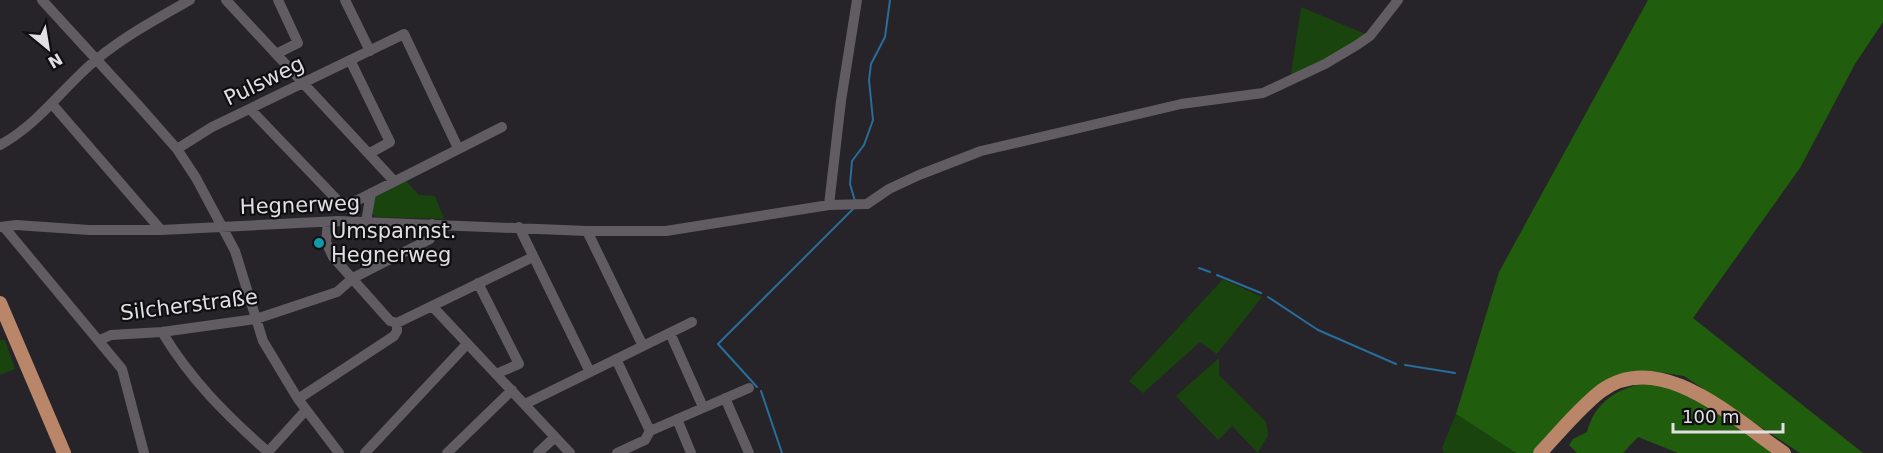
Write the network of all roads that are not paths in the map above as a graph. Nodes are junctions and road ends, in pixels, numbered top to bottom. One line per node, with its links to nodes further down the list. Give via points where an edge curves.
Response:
1 (42, 0): 10 (street)
2 (190, 0): 10 (street)
3 (226, 0): 9 (street)
4 (278, 0): 9 (street, via 298,43)
5 (345, 0): 8 (street)
6 (857, 0): 22 (street)
7 (1398, 0): 22 (street, Hegnerweg, via 1357,45 1263,93 1181,104 1025,140 953,161 889,189 867,204)
8 (370, 51): 11 (street, Pulsweg); 17 (street, Pulsweg, via 404,34)
9 (278, 53): 12 (street)
10 (96, 60): 13 (street); 18 (street)
11 (350, 60): 12 (street, Pulsweg); 19 (street, via 390,142)
12 (305, 83): 14 (street, Pulsweg); 19 (street)
13 (52, 104): 16 (street); 29 (street)
14 (250, 109): 18 (street, Pulsweg); 21 (street, via 339,203 346,205)
15 (502, 127): 17 (street)
16 (0, 145)
17 (458, 148): 20 (street)
18 (177, 149): 28 (street)
19 (370, 153): 20 (street)
20 (394, 181): 21 (street)
21 (371, 193): 24 (street)
22 (830, 205): 30 (street, Hegnerweg, via 666,231)
23 (328, 222): 24 (street, Hegnerweg); 28 (street, Hegnerweg); 32 (street, via 328,249)
24 (366, 222): 25 (street, Hegnerweg)
25 (432, 224): 27 (street, Hegnerweg); 32 (street, Silcherstraße, via 430,239)
26 (2, 227): 29 (street, Hegnerweg); 42 (street)
27 (519, 227): 30 (street, Hegnerweg); 31 (street)
28 (224, 228): 29 (street, Hegnerweg); 36 (street, via 244,275)
29 (161, 230)
30 (587, 231): 44 (street)
31 (533, 257): 33 (street); 46 (street)
32 (353, 278): 36 (street, Silcherstraße, via 337,292); 38 (street, via 390,321)
33 (478, 284): 35 (street); 47 (street, via 519,364)
34 (0, 303): 39 (main road)
35 (433, 307): 38 (street); 43 (street)
36 (256, 319): 40 (street, Silcherstraße); 51 (street, via 262,341)
37 (692, 322): 41 (street)
38 (397, 323): 51 (street, via 394,336)
39 (6, 332): 58 (main road)
40 (162, 332): 42 (street, Silcherstraße, via 111,335); 60 (street, via 205,393)
41 (670, 333): 44 (street); 53 (street)
42 (100, 340): 59 (street, via 122,369)
43 (467, 344): 47 (street); 62 (street)
44 (643, 346): 45 (street)
45 (616, 359): 46 (street); 56 (street)
46 (590, 372): 52 (street)
47 (496, 374): 49 (street)
48 (749, 388): 50 (street)
49 (512, 390): 52 (street); 63 (street)
50 (725, 398): 53 (street); 68 (street)
51 (298, 399): 54 (street)
52 (525, 404): 57 (street)
53 (703, 407): 55 (street)
54 (306, 410): 60 (street); 61 (street)
55 (676, 419): 56 (street); 67 (street)
56 (650, 431): 66 (street, via 645,440)
57 (555, 437): 64 (street); 65 (street)
58 (64, 453)
59 (144, 453)
60 (267, 453)
61 (339, 453)
62 (365, 453)
63 (447, 453)
64 (538, 453)
65 (570, 453)
66 (617, 453)
67 (691, 453)
68 (749, 453)
69 (1540, 453): 70 (main road, via 1602,391 1648,376 1689,389)
70 (1784, 453)

